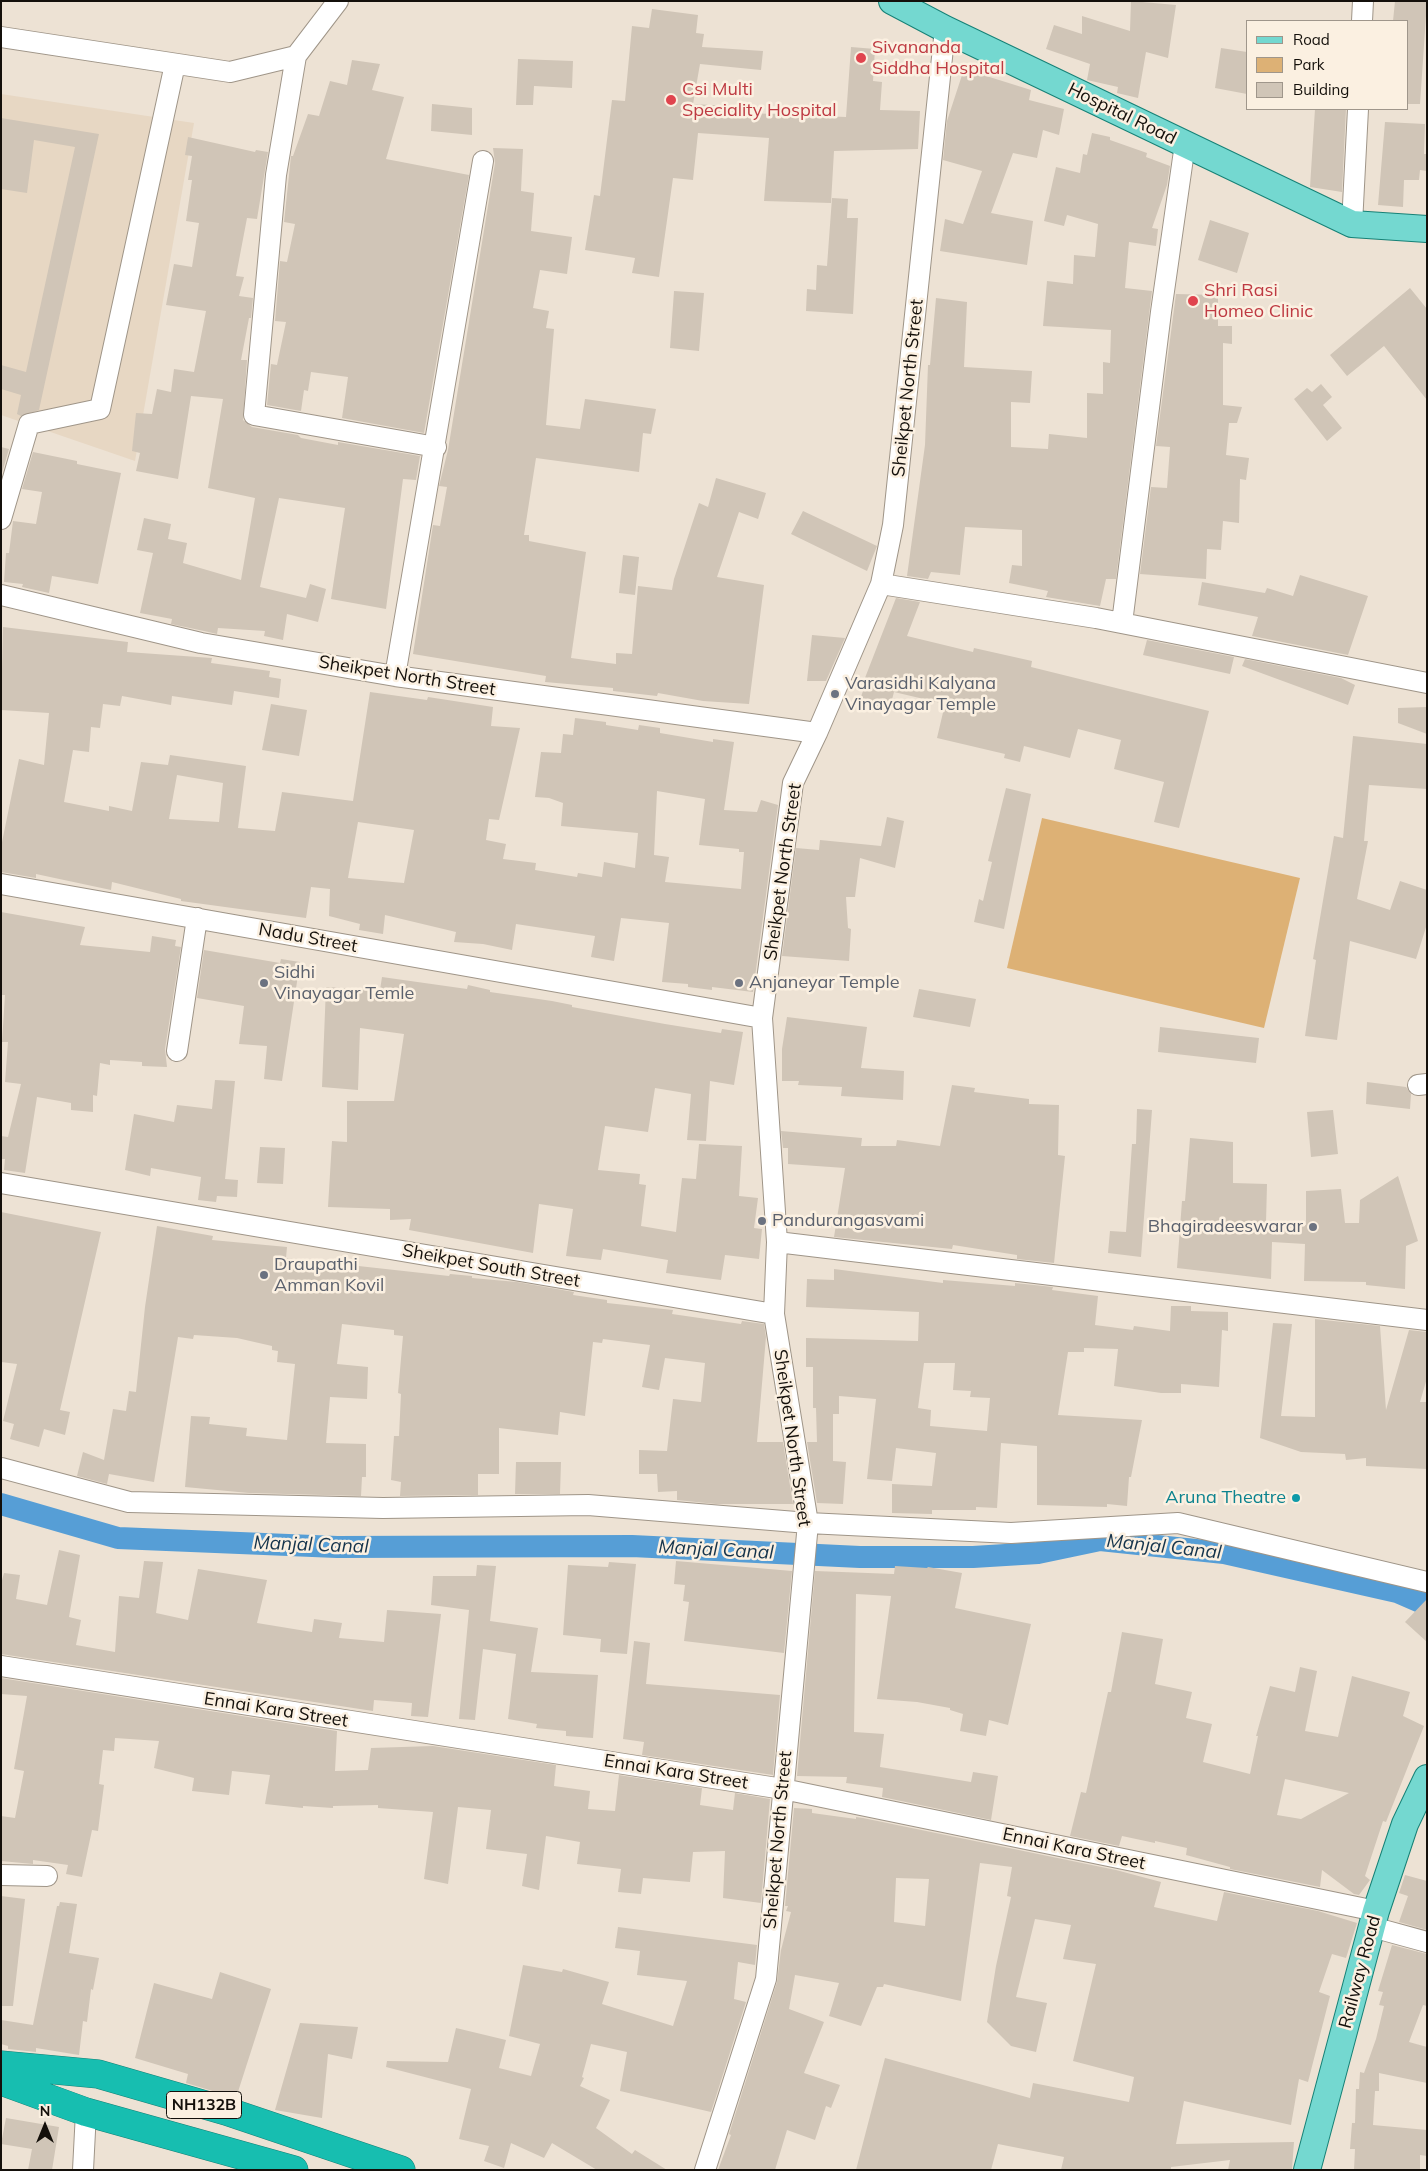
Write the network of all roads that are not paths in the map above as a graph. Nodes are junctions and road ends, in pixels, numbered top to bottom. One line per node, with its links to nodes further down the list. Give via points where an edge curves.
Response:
1 (338, 1): 7 (street)
2 (892, 1): 5 (main road, Hospital Road)
3 (1363, 1): 4 (street)
4 (1362, 20)
5 (945, 29): 10 (main road, Hospital Road); 16 (street, Sheikpet North Street, via 893,525)
6 (1, 37): 8 (street)
7 (296, 56): 8 (street, via 230,72); 14 (street, via 276,175 254,415)
8 (175, 64): 15 (street, via 100,409 29,424)
9 (1358, 110): 12 (street)
10 (1185, 144): 12 (main road, Hospital Road); 18 (street)
11 (483, 161): 14 (street)
12 (1352, 224): 13 (main road)
13 (1427, 229)
14 (436, 447): 19 (street)
15 (1, 519)
16 (881, 584): 18 (street); 21 (street, Sheikpet North Street)
17 (1, 595): 19 (street, Sheikpet North Street, via 201,643)
18 (1122, 623): 20 (street)
19 (395, 676): 21 (street, Sheikpet North Street)
20 (1427, 682)
21 (817, 733): 24 (street, Sheikpet North Street, via 793,783)
22 (1, 884): 23 (street, Nadu Street)
23 (197, 918): 24 (street, Nadu Street); 25 (street)
24 (762, 1018): 27 (street, Sheikpet North Street)
25 (177, 1051)
26 (1, 1183): 28 (street, Sheikpet South Street)
27 (777, 1242): 28 (street, Sheikpet North Street); 29 (street)
28 (774, 1314): 31 (street, Sheikpet North Street)
29 (1427, 1320)
30 (1, 1468): 31 (street, via 129,1502 383,1508 588,1505)
31 (807, 1524): 32 (street, via 1011,1533 1178,1523); 35 (street, Sheikpet North Street)
32 (1427, 1582)
33 (1, 1666): 35 (street, Ennai Kara Street)
34 (1427, 1778): 38 (main road, Railway Road, via 1405,1824)
35 (783, 1789): 38 (street, Ennai Kara Street); 46 (street, Sheikpet North Street, via 766,1979)
36 (1, 1874): 37 (street)
37 (47, 1876)
38 (1374, 1919): 39 (street, Ennai Kara Street); 47 (main road, Railway Road)
39 (1427, 1942)
40 (1, 2065): 45 (highway, NH132B, via 98,2074 226,2111)
41 (1, 2081): 42 (highway, NH132B)
42 (86, 2112): 43 (street); 44 (highway, NH132B)
43 (84, 2170)
44 (294, 2170)
45 (401, 2170)
46 (705, 2170)
47 (1307, 2170)

